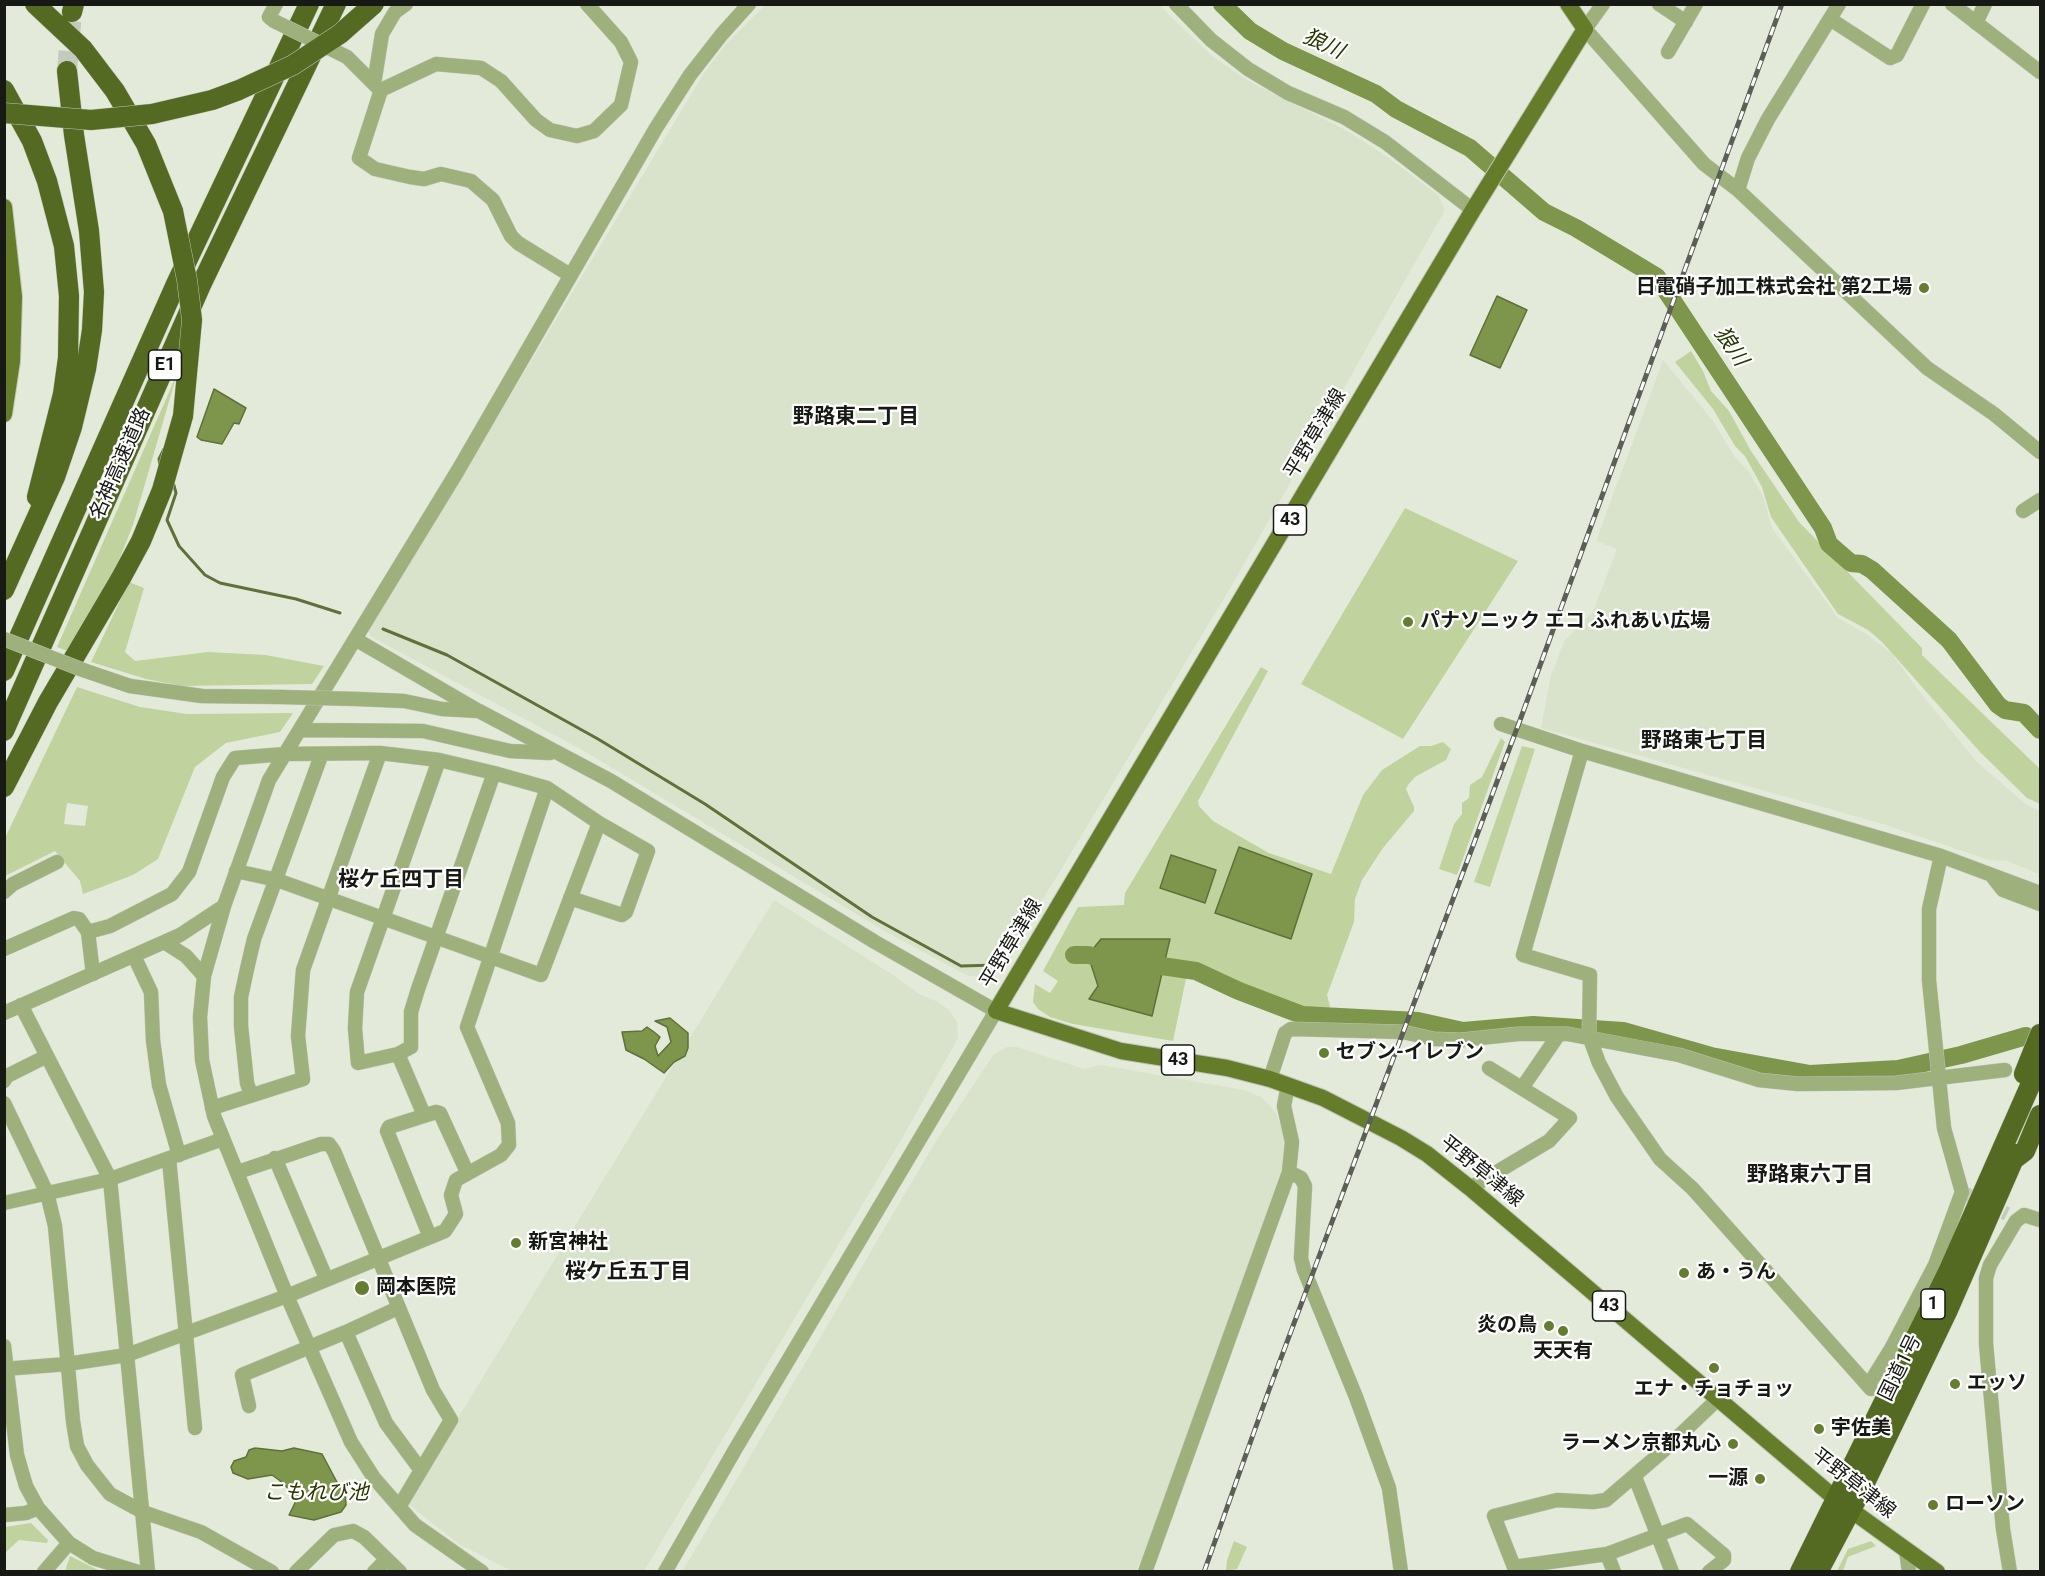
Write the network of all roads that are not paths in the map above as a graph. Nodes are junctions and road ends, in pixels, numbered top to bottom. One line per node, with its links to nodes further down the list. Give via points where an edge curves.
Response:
1 (35, 4): 54 (highway, bridge, via 82,49 116,91 146,144 173,211 192,320 183,416 162,490 141,541)
2 (276, 4): 26 (street, bridge, via 269,17 347,57)
3 (309, 4): 42 (highway, 名神高速道路 / E1, via 161,316)
4 (336, 4): 33 (highway, 名神高速道路 / E1)
5 (351, 4): 33 (highway, via 222,253)
6 (374, 4): 28 (highway, bridge, via 340,34 293,65 212,100 152,114 101,119)
7 (406, 4): 26 (street, via 395,12 382,34)
8 (587, 4): 26 (street, via 621,42 631,62 621,105 594,130 576,136 550,130 501,81 481,68 436,64)
9 (749, 4): 32 (street, via 690,75)
10 (1176, 4): 31 (street, via 1211,40 1248,69 1385,142)
11 (1568, 4): 22 (main road)
12 (1603, 4): 22 (street)
13 (1659, 4): 20 (street)
14 (1696, 4): 20 (street)
15 (1839, 4): 19 (street)
16 (1923, 4): 19 (street, via 1897,55 1890,58)
17 (1953, 4): 21 (street)
18 (1985, 4): 21 (street)
19 (1830, 19): 29 (street, via 1768,119 1748,158)
20 (1686, 22): 23 (street)
21 (1976, 23): 25 (street)
22 (1585, 30): 29 (street, via 1704,164); 31 (main road, 平野草津線 / 43)
23 (1668, 51)
24 (67, 71): 38 (highway, via 89,231 94,292 92,330 72,427 55,477)
25 (2040, 72)
26 (377, 87): 32 (street, via 359,158 375,169 410,177 423,179 441,174 471,181 493,200 518,243)
27 (4, 90): 38 (highway, via 32,141 58,218 69,296 63,394 38,488)
28 (4, 113)
29 (1738, 190): 35 (street, via 1927,368 1994,414)
30 (4, 207): 34 (main road, via 14,297 12,361)
31 (1473, 210): 79 (main road, 平野草津線 / 43)
32 (570, 275): 41 (street)
33 (201, 285): 46 (highway, 名神高速道路 / E1)
34 (4, 414)
35 (2040, 452)
36 (2040, 500): 37 (street)
37 (2023, 511)
38 (34, 520): 39 (highway)
39 (4, 590)
40 (4, 639): 43 (street, bridge, via 130,686 202,696 404,701)
41 (355, 639): 43 (street); 45 (street)
42 (4, 671)
43 (479, 711): 50 (street)
44 (1501, 724): 47 (street)
45 (300, 730): 49 (street); 50 (street, via 423,731 510,751)
46 (4, 731)
47 (1582, 751): 57 (street); 81 (street, via 1523,955 1590,975)
48 (380, 753): 51 (street); 52 (street); 66 (street)
49 (285, 754): 51 (street); 59 (street, via 269,780); 70 (street, via 235,758 224,777 189,872 172,894 110,926)
50 (558, 754): 79 (street, via 611,781)
51 (321, 756): 61 (street)
52 (439, 760): 53 (street); 69 (street)
53 (494, 773): 55 (street); 71 (street)
54 (4, 787)
55 (547, 788): 56 (street); 75 (street)
56 (599, 823): 65 (street); 65 (street, via 648,851 626,912 618,915)
57 (1941, 856): 60 (street); 87 (street, via 1929,909 1929,980)
58 (57, 862): 63 (street)
59 (236, 871): 61 (street); 68 (street)
60 (1990, 873): 62 (street, via 2001,869); 64 (street); 67 (street, via 2003,890)
61 (276, 880): 66 (street); 94 (street, via 254,939 242,997 242,1046)
62 (2040, 883)
63 (4, 892)
64 (2040, 893)
65 (570, 898): 75 (street, via 541,975)
66 (329, 900): 69 (street); 94 (street, via 301,979 298,1036 303,1079)
67 (2040, 904)
68 (224, 906): 72 (street, via 195,927); 77 (street)
69 (384, 918): 71 (street); 84 (street, via 357,992 356,1054 358,1063)
70 (88, 932): 73 (street, via 74,918); 76 (street)
71 (436, 938): 75 (street); 84 (street, via 411,1012 411,1047)
72 (164, 942): 74 (street); 77 (street, via 186,956)
73 (4, 949)
74 (134, 956): 76 (street); 101 (street, via 151,992 159,1085)
75 (489, 958): 105 (street, via 467,1027 508,1123 509,1145 501,1155)
76 (93, 974): 78 (street)
77 (204, 976): 97 (street, via 200,1017 202,1060)
78 (21, 1005): 80 (street); 85 (street)
79 (996, 1011): 90 (main road, 平野草津線 / 43, via 1121,1051); 150 (street)
80 (4, 1013)
81 (1590, 1030): 82 (street); 87 (street, via 1759,1080 1798,1084 1896,1083); 114 (street, via 1599,1063 1617,1097 1660,1159 1693,1189 1870,1387)
82 (1559, 1034): 90 (street, via 1452,1040 1403,1032 1291,1029 1285,1033); 93 (street)
83 (2040, 1034): 103 (highway, via 1998,1147)
84 (398, 1054): 98 (street)
85 (47, 1056): 91 (street); 107 (street)
86 (2040, 1063): 103 (highway, 国道1号 / 1)
87 (1938, 1067): 89 (street, via 1980,1075); 114 (street, via 1944,1128 1964,1193)
88 (1489, 1068): 93 (street)
89 (2005, 1070)
90 (1270, 1079): 92 (main road, 平野草津線 / 43)
91 (4, 1081)
92 (1288, 1085): 106 (street, via 1284,1106 1292,1142); 108 (main road, 平野草津線 / 43, via 1323,1098 1401,1138)
93 (1522, 1088): 108 (street, via 1570,1118 1549,1141)
94 (251, 1095): 97 (street)
95 (2040, 1097): 103 (highway, 国道1号 / 1)
96 (4, 1103): 109 (street)
97 (212, 1108): 100 (street)
98 (424, 1115): 105 (street, via 440,1113); 112 (street, via 389,1126 387,1131)
99 (2040, 1115): 103 (highway, via 2025,1151)
100 (223, 1139): 101 (street); 104 (street)
101 (174, 1157): 107 (street); 119 (street)
102 (275, 1158): 104 (street); 113 (street, via 329,1144); 115 (street)
103 (2007, 1158): 114 (highway, 国道1号 / 1); 131 (highway, 国道1号 / 1, via 1947,1312)
104 (238, 1172): 116 (street)
105 (467, 1172): 112 (street, via 452,1187 456,1214 452,1224)
106 (1289, 1172): 151 (street); 152 (street, via 1301,1178 1305,1186 1301,1258 1304,1270 1389,1488)
107 (110, 1179): 109 (street); 122 (street)
108 (1470, 1188): 125 (main road, 平野草津線 / 43)
109 (47, 1193): 110 (street); 123 (street, via 55,1226)
110 (4, 1203)
111 (2040, 1220): 160 (street, via 2025,1215 2012,1218 1986,1278 1986,1344)
112 (430, 1237): 113 (street)
113 (378, 1258): 115 (street); 117 (street)
114 (1942, 1269): 131 (highway, 国道1号 / 1)
115 (326, 1278): 116 (street)
116 (287, 1296): 119 (street); 121 (street)
117 (399, 1308): 118 (street); 129 (street, via 433,1390 451,1420)
118 (346, 1332): 121 (street); 129 (street, via 382,1415)
119 (185, 1335): 122 (street); 127 (street)
120 (4, 1346): 124 (street)
121 (309, 1348): 126 (street, via 242,1374); 132 (street, via 351,1442)
122 (127, 1355): 123 (street); 134 (street)
123 (67, 1364): 124 (street); 134 (street, via 77,1446 95,1478 111,1494)
124 (5, 1369): 128 (street)
125 (1719, 1398): 130 (street); 131 (main road, 平野草津線 / 43)
126 (249, 1407)
127 (195, 1428)
128 (10, 1456): 133 (street)
129 (420, 1469): 132 (street)
130 (1635, 1477): 136 (street); 140 (street, via 1606,1500 1557,1500 1494,1516 1514,1567)
131 (1843, 1505): 138 (highway, 国道1号 / 1); 139 (main road, 平野草津線 / 43)
132 (399, 1507): 149 (street, via 415,1525)
133 (38, 1508): 135 (street); 137 (street)
134 (143, 1512): 144 (street); 145 (street, via 201,1532)
135 (4, 1515)
136 (1657, 1534): 140 (street); 154 (street); 155 (street, via 1687,1524 1724,1555 1724,1560)
137 (69, 1543): 142 (street); 143 (street, via 93,1558)
138 (1822, 1546): 156 (highway, 国道1号 / 1); 157 (highway, 国道1号 / 1)
139 (1906, 1550): 158 (street); 159 (main road, 平野草津線 / 43)
140 (1607, 1554): 153 (street)
141 (386, 1560): 146 (street, via 353,1530 334,1535); 147 (street); 148 (street)
142 (44, 1572)
143 (138, 1572)
144 (148, 1572)
145 (272, 1572)
146 (296, 1572)
147 (374, 1572)
148 (400, 1572)
149 (482, 1572)
150 (665, 1572)
151 (1146, 1572)
152 (1401, 1572)
153 (1614, 1572)
154 (1672, 1572)
155 (1709, 1572)
156 (1800, 1572)
157 (1818, 1572)
158 (1909, 1572)
159 (1937, 1572)
160 (2010, 1572)

